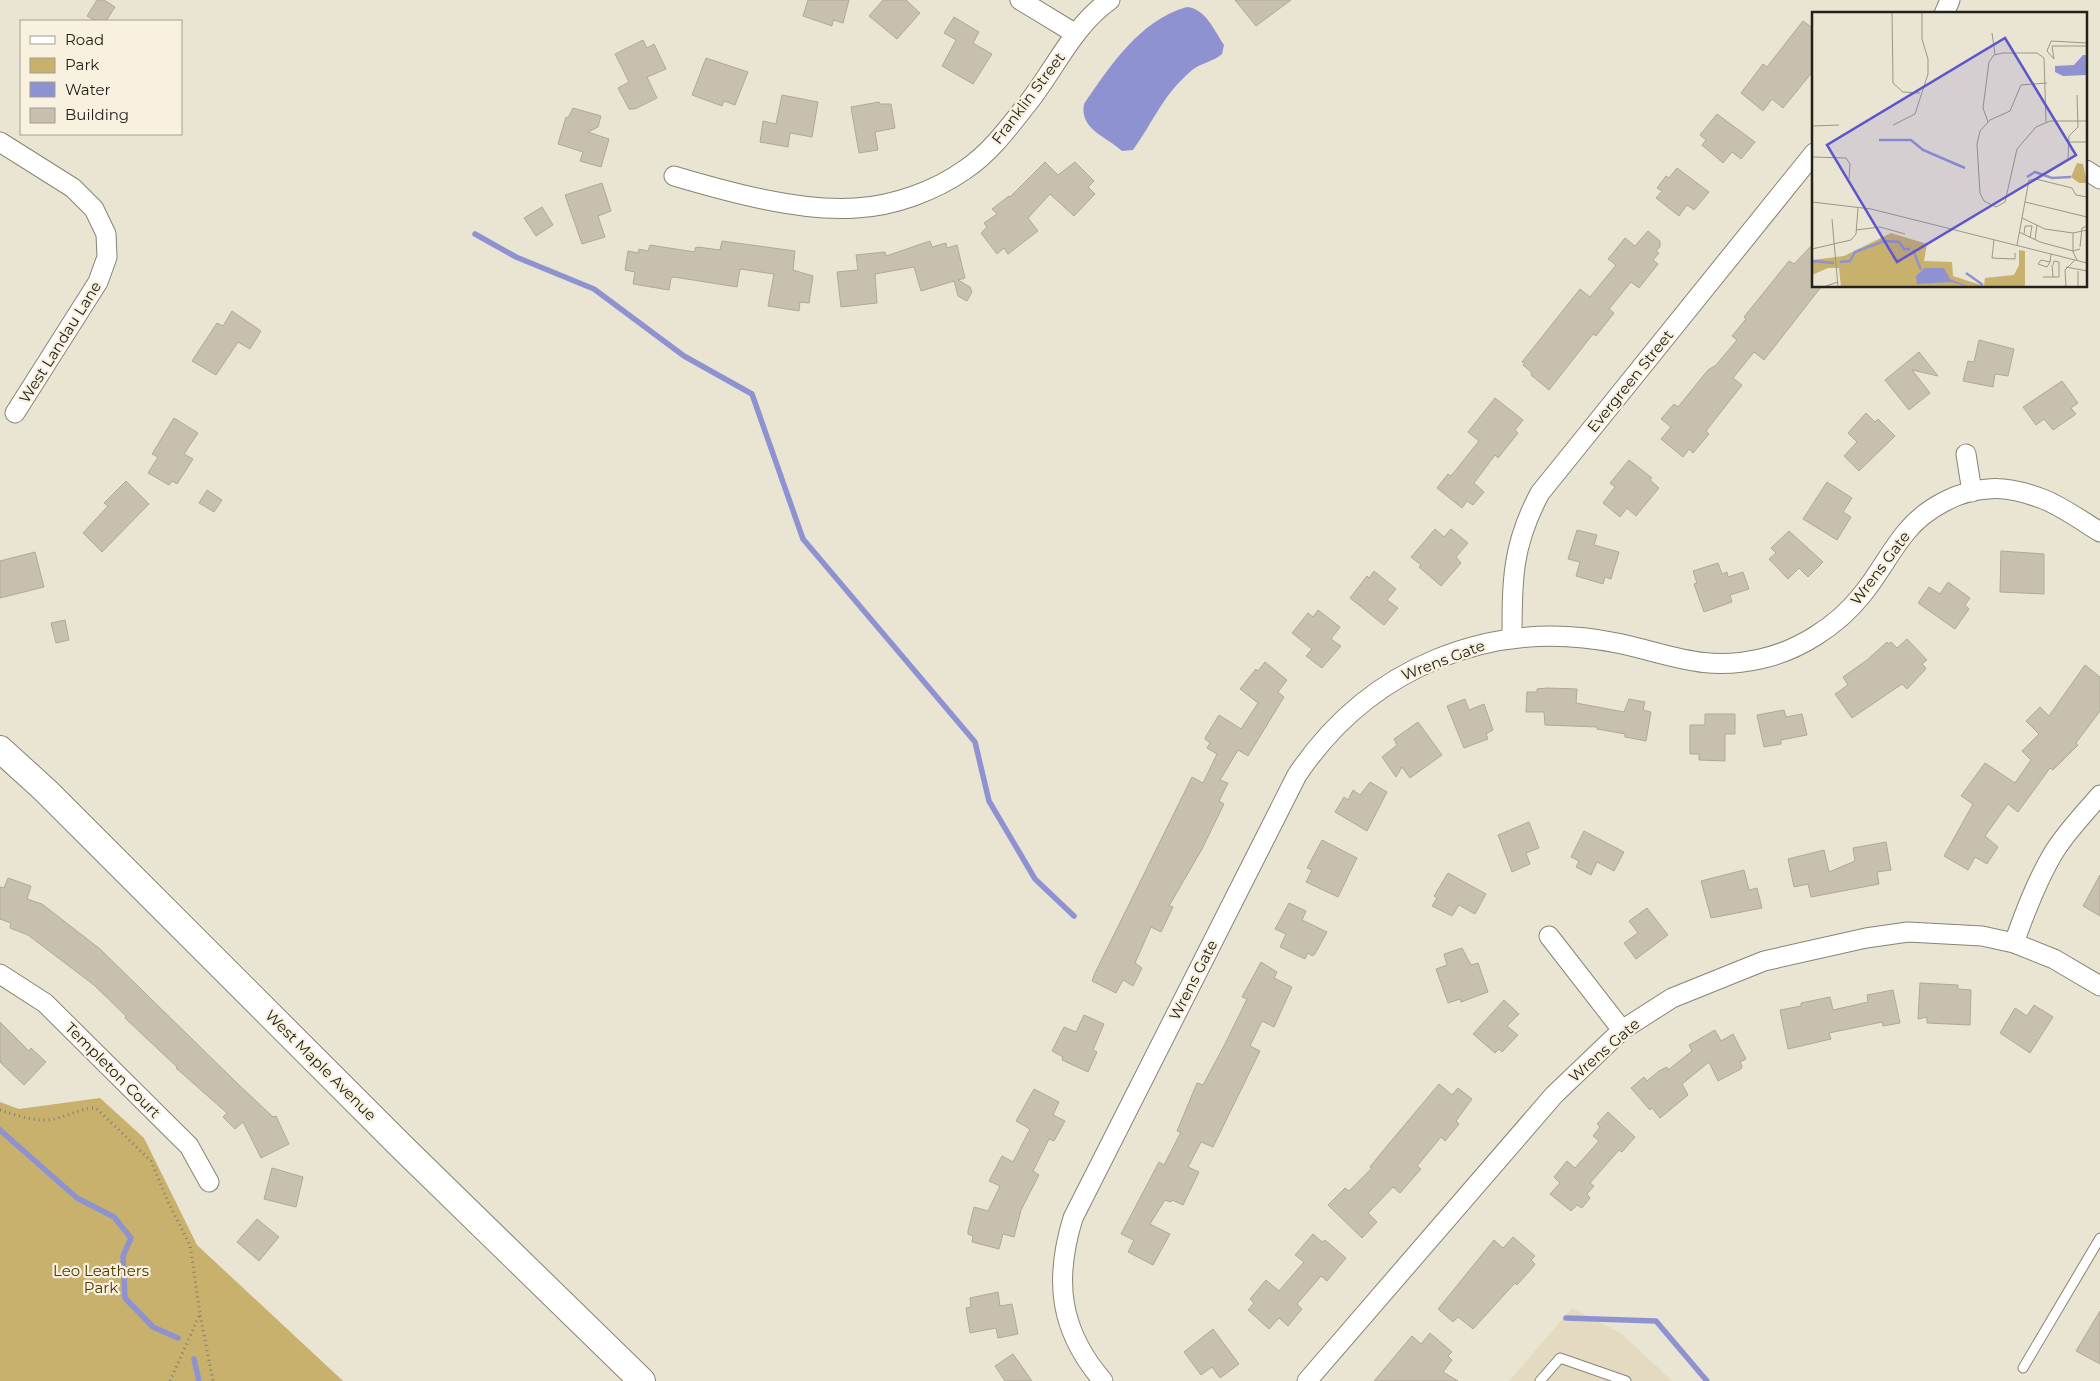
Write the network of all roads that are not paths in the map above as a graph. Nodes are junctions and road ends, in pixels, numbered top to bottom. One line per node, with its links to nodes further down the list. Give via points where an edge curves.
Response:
1 (1020, 0): 5 (street)
2 (1110, 0): 5 (street, Franklin Street)
3 (1950, 0): 4 (street)
4 (1945, 12)
5 (1076, 34): 9 (street, Franklin Street, via 1030,101 995,144 966,170 927,191 892,202 856,208 811,206 725,191)
6 (0, 142): 11 (street, West Landau Lane, via 73,188 94,209 106,234 107,257 98,282)
7 (1812, 155): 15 (street, Evergreen Street, via 1540,493 1527,518 1516,552 1512,582)
8 (2088, 171): 10 (street)
9 (674, 176)
10 (2100, 178)
11 (15, 413)
12 (1966, 454): 13 (street)
13 (1972, 492): 14 (street, Wrens Gate, via 1988,488 2015,491 2044,500); 15 (street, Wrens Gate, via 1958,495 1928,512 1908,530 1861,596 1832,625 1799,644 1761,659 1702,663 1579,637)
14 (2100, 532)
15 (1512, 637): 27 (street, Wrens Gate, via 1471,646 1396,679 1349,713 1312,753 1297,775 1073,1218 1061,1277 1065,1309 1074,1335)
16 (0, 749): 26 (main road, West Maple Avenue)
17 (2100, 795): 19 (street, via 2053,853)
18 (1549, 936): 22 (street)
19 (2014, 943): 21 (street, Wrens Gate, via 2054,959); 22 (street, Wrens Gate, via 1982,936 1941,933 1908,932 1866,938 1764,961 1672,998)
20 (0, 974): 23 (street, Templeton Court, via 46,1003 169,1125 189,1146)
21 (2100, 986)
22 (1622, 1030): 28 (street, Wrens Gate, via 1554,1095)
23 (209, 1182)
24 (2100, 1238): 25 (lane)
25 (2023, 1368)
26 (642, 1381)
27 (1103, 1381)
28 (1307, 1381)
29 (1540, 1381): 30 (lane, via 1560,1358)
30 (1626, 1381)

